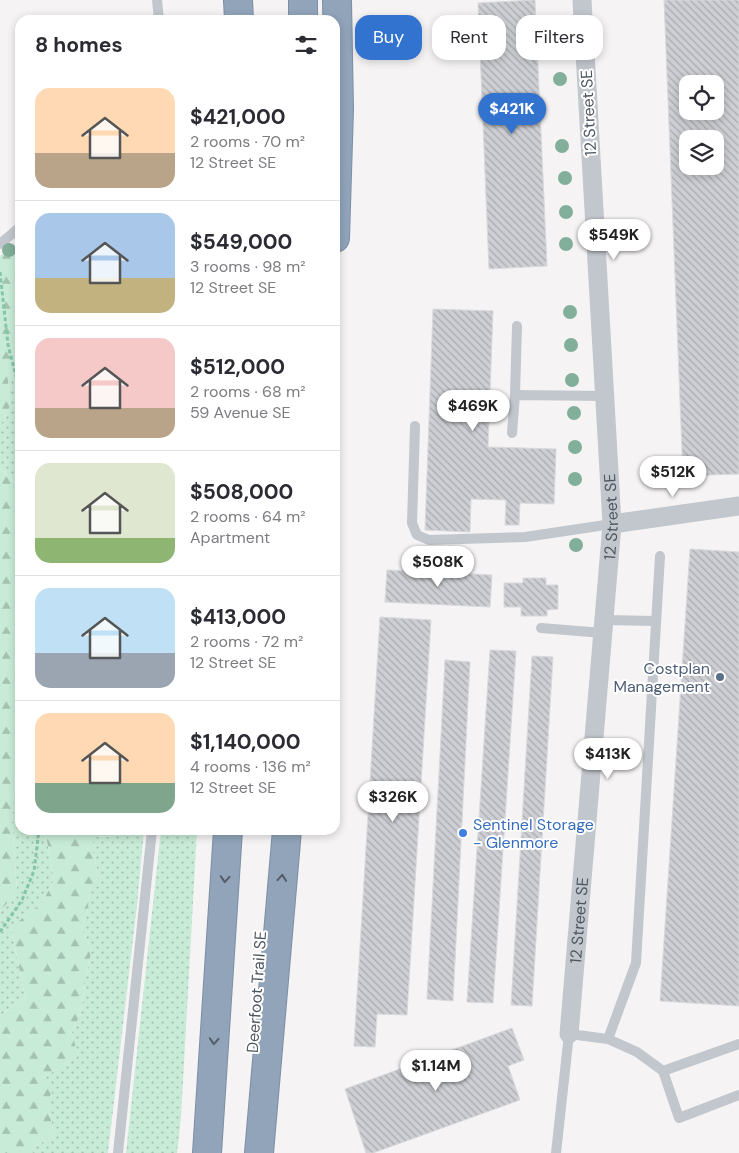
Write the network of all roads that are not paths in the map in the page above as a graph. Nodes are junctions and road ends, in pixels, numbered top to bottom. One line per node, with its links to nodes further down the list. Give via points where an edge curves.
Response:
1 (157, 0): 6 (lane)
2 (238, 0): 7 (highway)
3 (303, 0): 8 (highway)
4 (338, 0): 9 (highway)
5 (582, 0): 14 (street, 12 Street SE)
6 (159, 15)
7 (239, 15)
8 (303, 15)
9 (338, 15)
10 (15, 231): 11 (lane)
11 (0, 244)
12 (517, 326): 13 (lane)
13 (515, 395): 14 (lane); 16 (lane)
14 (605, 396): 18 (street, 12 Street SE)
15 (415, 426): 18 (lane, via 412,523 417,535 429,540 525,537)
16 (512, 433)
17 (739, 506): 18 (street)
18 (612, 524): 21 (street, 12 Street SE)
19 (660, 556): 20 (lane)
20 (656, 621): 21 (lane); 28 (lane, via 636,963)
21 (604, 627): 22 (lane); 27 (street, 12 Street SE)
22 (542, 628)
23 (151, 835): 32 (lane)
24 (228, 835): 33 (highway, one-way to 33)
25 (268, 835): 34 (highway, Deerfoot Trail SE)
26 (287, 835): 35 (highway, one-way to 26)
27 (569, 1034): 28 (lane); 36 (lane)
28 (608, 1039): 30 (lane, via 637,1052)
29 (739, 1044): 30 (lane)
30 (663, 1071): 31 (lane, via 679,1118)
31 (739, 1095)
32 (118, 1153)
33 (207, 1153)
34 (244, 1153)
35 (259, 1153)
36 (556, 1153)

